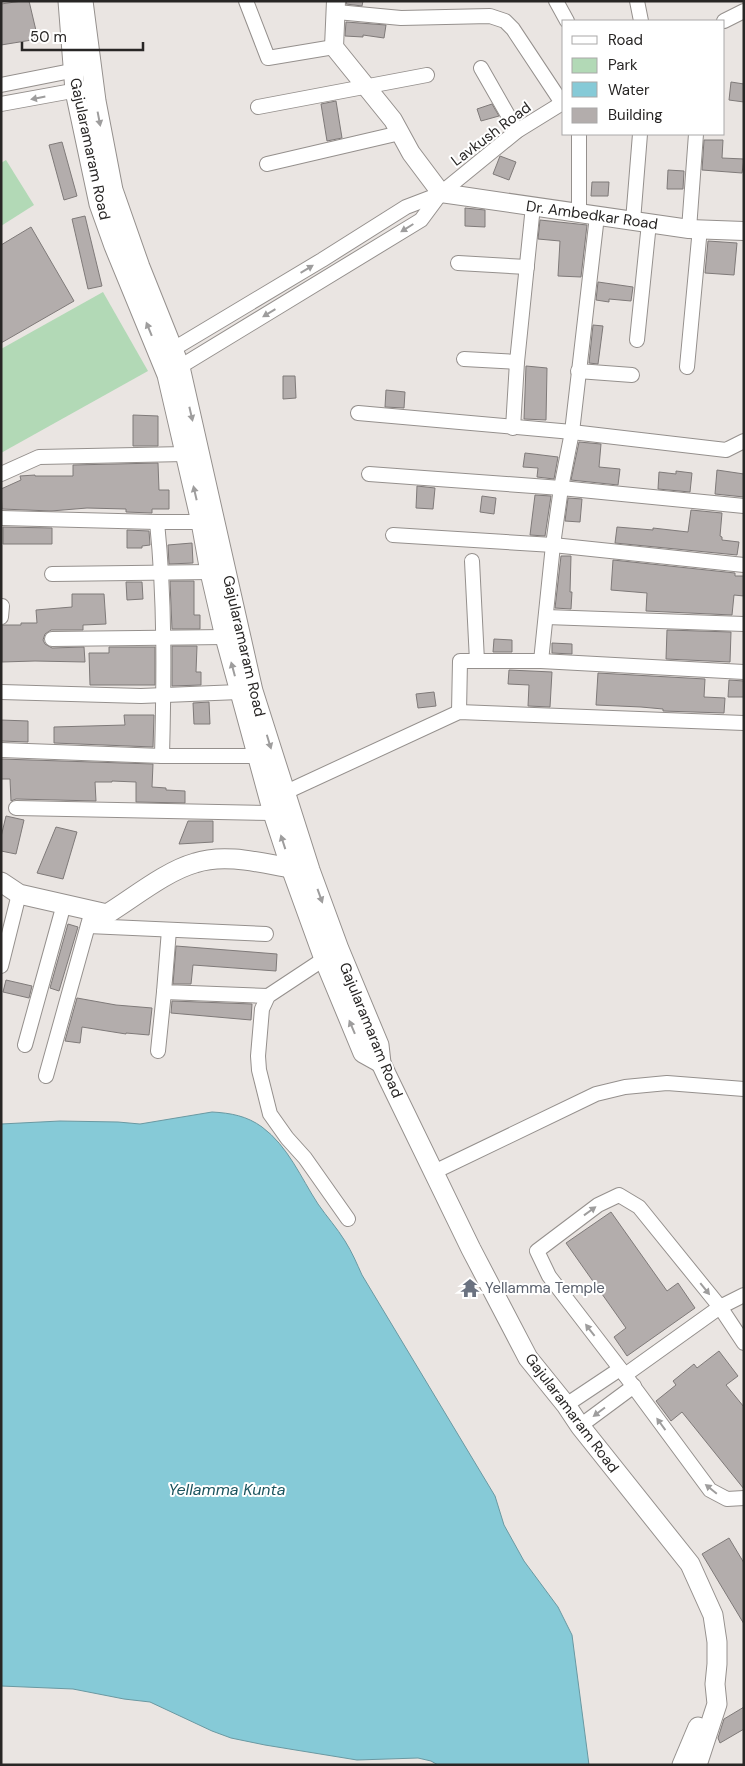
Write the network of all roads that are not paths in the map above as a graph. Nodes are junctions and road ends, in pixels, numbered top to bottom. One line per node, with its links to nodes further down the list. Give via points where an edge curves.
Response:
1 (68, 1): 14 (main road, Gajularamaram Road)
2 (83, 1): 12 (main road)
3 (246, 1): 11 (street, via 268,58)
4 (556, 1): 8 (street)
5 (637, 1): 9 (street)
6 (337, 7): 11 (street); 20 (street, via 401,18 498,18 513,29)
7 (744, 11): 10 (street)
8 (566, 20)
9 (641, 20)
10 (725, 20)
11 (334, 47): 18 (street)
12 (91, 67): 14 (street); 17 (main road)
13 (481, 68): 24 (street)
14 (73, 70): 16 (street); 19 (main road, Gajularamaram Road)
15 (427, 75): 18 (street)
16 (1, 85)
17 (94, 87): 19 (street); 39 (main road, one-way to 39, via 113,190)
18 (367, 87): 23 (street); 25 (street)
19 (76, 91): 21 (street, one-way to 21); 39 (main road, Gajularamaram Road, one-way to 19, via 114,246 99,204)
20 (562, 102)
21 (1, 104)
22 (562, 104): 24 (street, Lavkush Road)
23 (258, 107)
24 (517, 131): 30 (street, Lavkush Road)
25 (400, 133): 29 (street); 30 (street)
26 (579, 135): 32 (street)
27 (640, 135): 33 (street)
28 (696, 135): 34 (street)
29 (267, 164)
30 (440, 193): 31 (street, Dr. Ambedkar Road); 39 (street, one-way to 30, via 406,207); 43 (street, one-way to 43, via 421,220)
31 (533, 206): 32 (street, Dr. Ambedkar Road); 37 (street)
32 (588, 215): 33 (street, Dr. Ambedkar Road); 44 (street)
33 (641, 222): 34 (street, Dr. Ambedkar Road); 38 (street)
34 (695, 229): 35 (street, Dr. Ambedkar Road); 42 (street)
35 (744, 231)
36 (458, 263): 37 (street)
37 (527, 267): 41 (street)
38 (637, 340)
39 (167, 353): 43 (main road)
40 (464, 359): 41 (street)
41 (517, 362): 47 (street)
42 (687, 367)
43 (173, 370): 50 (main road); 81 (main road, Gajularamaram Road, one-way to 81, via 253,691)
44 (578, 371): 45 (street); 48 (street)
45 (632, 376)
46 (358, 413): 47 (street)
47 (513, 428): 48 (street)
48 (572, 432): 49 (street, via 726,450); 53 (street)
49 (744, 441)
50 (186, 454): 51 (street, via 39,457); 57 (main road, one-way to 50)
51 (1, 474)
52 (369, 474): 53 (street)
53 (561, 488): 54 (street); 59 (street)
54 (744, 506)
55 (1, 518): 56 (street)
56 (157, 522): 57 (street); 64 (street)
57 (201, 522): 62 (main road)
58 (393, 535): 59 (street)
59 (554, 545): 61 (street); 65 (street)
60 (472, 560): 70 (street)
61 (744, 565)
62 (210, 572): 64 (street); 68 (main road)
63 (52, 574): 64 (street)
64 (162, 574): 67 (street)
65 (546, 617): 66 (street); 71 (street)
66 (744, 624)
67 (164, 637): 68 (street); 69 (street); 75 (street)
68 (225, 637): 74 (main road, one-way to 68)
69 (52, 639)
70 (478, 661): 71 (street); 76 (street, via 460,661)
71 (541, 661): 72 (street)
72 (744, 672)
73 (1, 692): 75 (street)
74 (240, 692): 75 (street); 80 (main road)
75 (164, 696): 79 (street)
76 (459, 712): 77 (street); 81 (street)
77 (744, 723)
78 (1, 750): 79 (street)
79 (162, 756): 80 (street)
80 (258, 756): 83 (main road)
81 (284, 793): 97 (main road, Gajularamaram Road, one-way to 97, via 339,949 379,1046)
82 (16, 808): 83 (street)
83 (273, 813): 84 (main road, one-way to 83)
84 (291, 868): 88 (main road, via 222,859 195,863 166,876 108,914); 91 (main road)
85 (1, 882): 86 (main road)
86 (19, 894): 87 (main road); 92 (street)
87 (64, 904): 88 (main road); 95 (street)
88 (90, 918): 89 (street); 98 (street)
89 (170, 930): 90 (street); 93 (street)
90 (266, 934)
91 (324, 959): 94 (street); 97 (main road, one-way to 91, via 363,1053)
92 (1, 966)
93 (164, 992): 94 (street); 96 (street)
94 (268, 996): 101 (street, via 262,1009 258,1056 270,1114)
95 (25, 1045)
96 (158, 1051)
97 (381, 1063): 100 (main road, Gajularamaram Road)
98 (46, 1076)
99 (744, 1089): 100 (street, via 667,1084 625,1086 596,1094)
100 (437, 1178): 107 (main road, Gajularamaram Road, via 528,1358)
101 (348, 1219)
102 (744, 1296): 103 (street)
103 (720, 1307): 104 (street); 105 (street); 105 (street, one-way to 103, via 548,1276 537,1251 598,1205 619,1195 639,1207)
104 (744, 1343)
105 (623, 1372): 106 (street); 107 (street)
106 (634, 1386): 108 (street, one-way to 108); 109 (street, one-way to 106, via 727,1498 710,1490)
107 (566, 1405): 108 (main road, Gajularamaram Road)
108 (580, 1426): 110 (main road, Gajularamaram Road, via 690,1564 713,1615 717,1664)
109 (744, 1498)
110 (715, 1684): 111 (main road, Gajularamaram Road); 112 (main road, Gajularamaram Road, via 717,1704)
111 (682, 1765)
112 (697, 1765)

